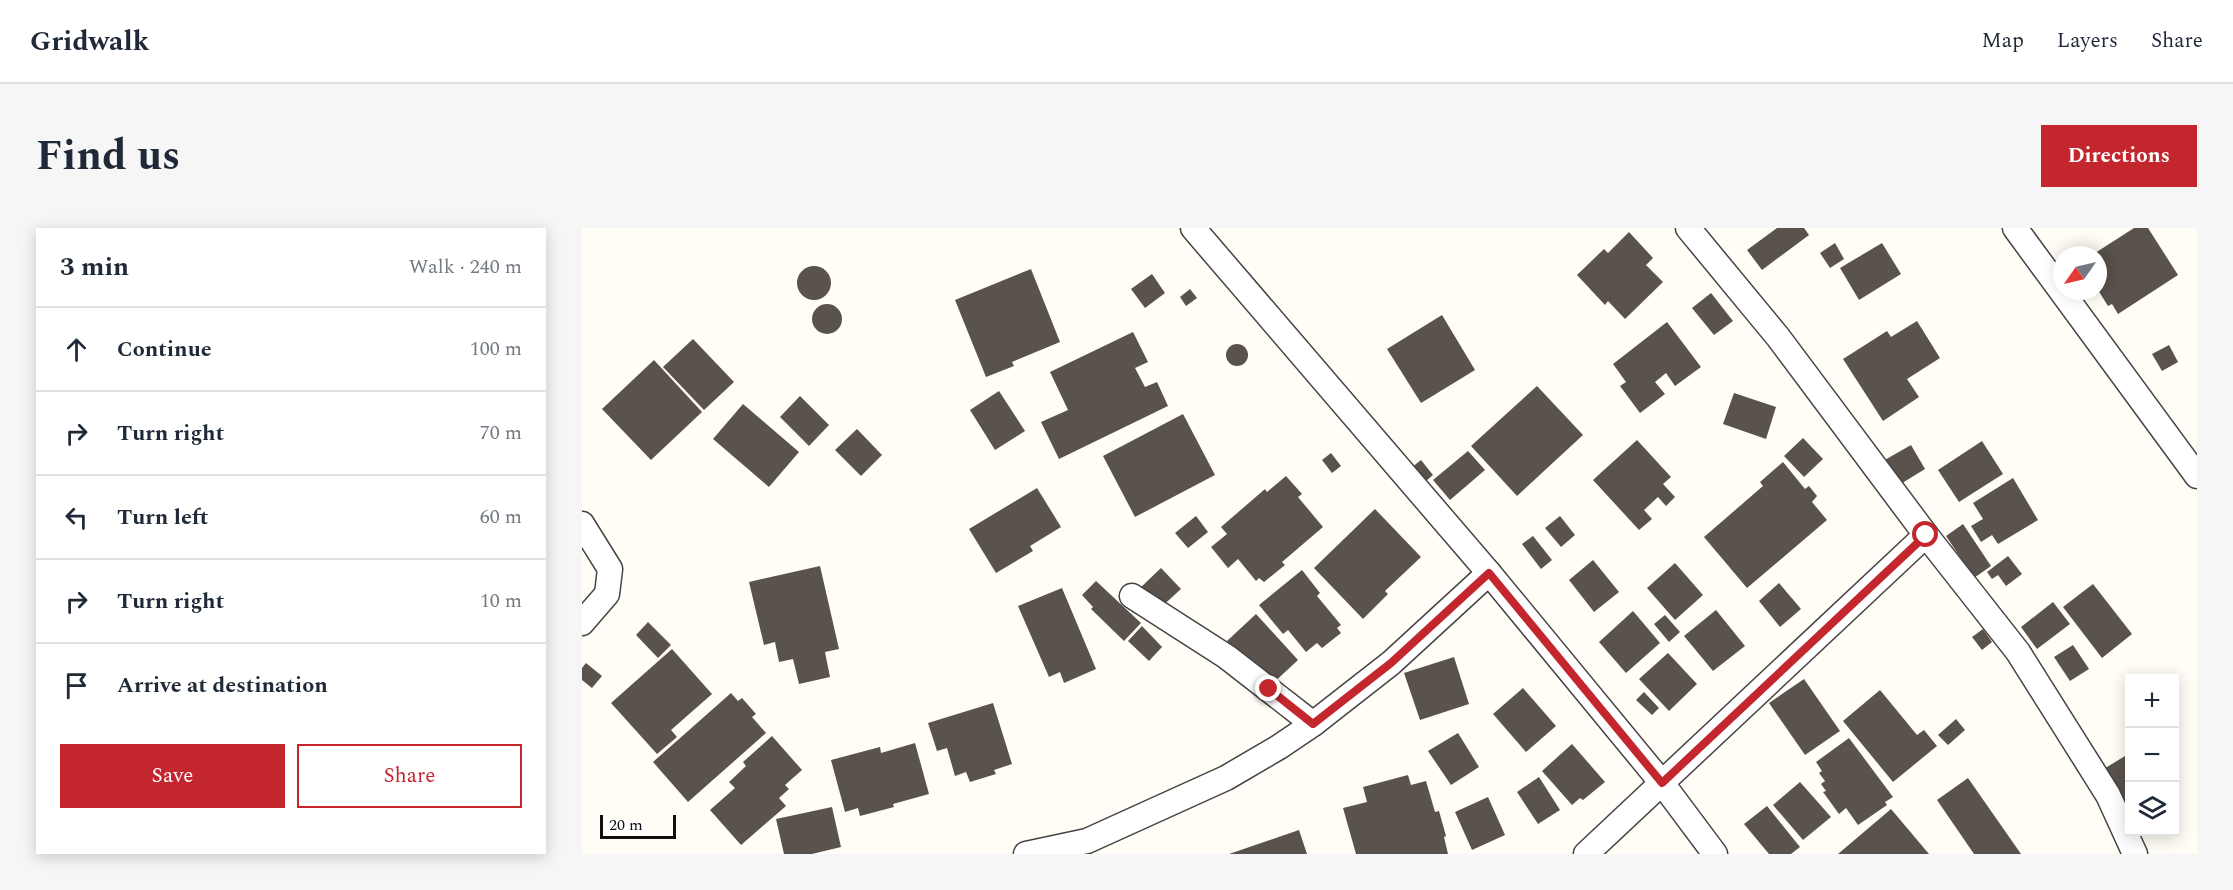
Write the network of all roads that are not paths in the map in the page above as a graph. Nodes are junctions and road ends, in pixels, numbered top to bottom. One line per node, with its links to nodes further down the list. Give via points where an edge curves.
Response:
1 (1193, 228): 7 (street)
2 (1688, 228): 6 (street, via 1778,337)
3 (2015, 228): 4 (street)
4 (2197, 476)
5 (582, 524): 9 (street, via 610,569 608,594)
6 (1926, 535): 11 (street); 16 (street, via 2018,652 2108,795)
7 (1489, 573): 10 (street, via 1391,663); 11 (street)
8 (1132, 596): 10 (street, via 1227,657)
9 (582, 623)
10 (1313, 724): 12 (street, via 1226,778)
11 (1662, 783): 14 (street); 15 (street)
12 (1090, 847): 13 (street)
13 (1026, 854)
14 (1586, 854)
15 (1715, 854)
16 (2135, 854)

